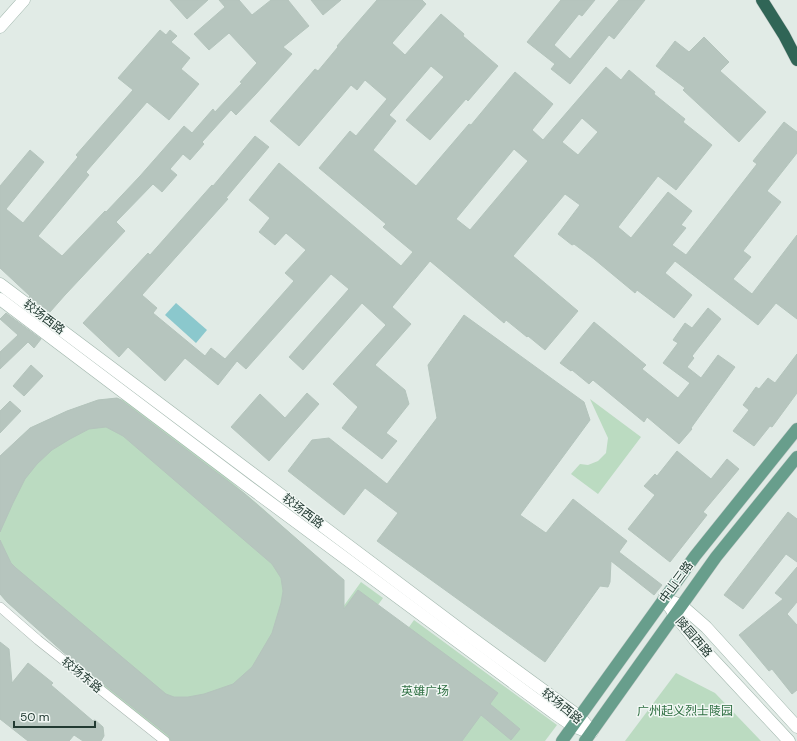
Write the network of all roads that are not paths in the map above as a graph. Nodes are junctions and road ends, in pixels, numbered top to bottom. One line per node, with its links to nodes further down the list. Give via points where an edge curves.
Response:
1 (24, 0): 3 (street)
2 (763, 0): 4 (highway); 5 (highway)
3 (0, 27)
4 (797, 56)
5 (797, 60)
6 (0, 284): 13 (street, 较场西路, via 465,633)
7 (0, 299): 13 (street, 较场西路, via 251,488)
8 (797, 429): 10 (main road, 中山三路)
9 (797, 457): 12 (main road, 中山三路, via 716,557)
10 (664, 598): 12 (street, 陵园西路); 13 (main road, 中山三路)
11 (0, 607): 16 (street, 较场东路)
12 (678, 611): 14 (street, 陵园西路, via 706,627); 15 (main road, 中山三路); 18 (street, 陵园西路, via 695,640)
13 (576, 721): 15 (street, 较场西路); 17 (main road, 中山三路)
14 (797, 727)
15 (588, 737)
16 (165, 741)
17 (562, 741)
18 (789, 741)

